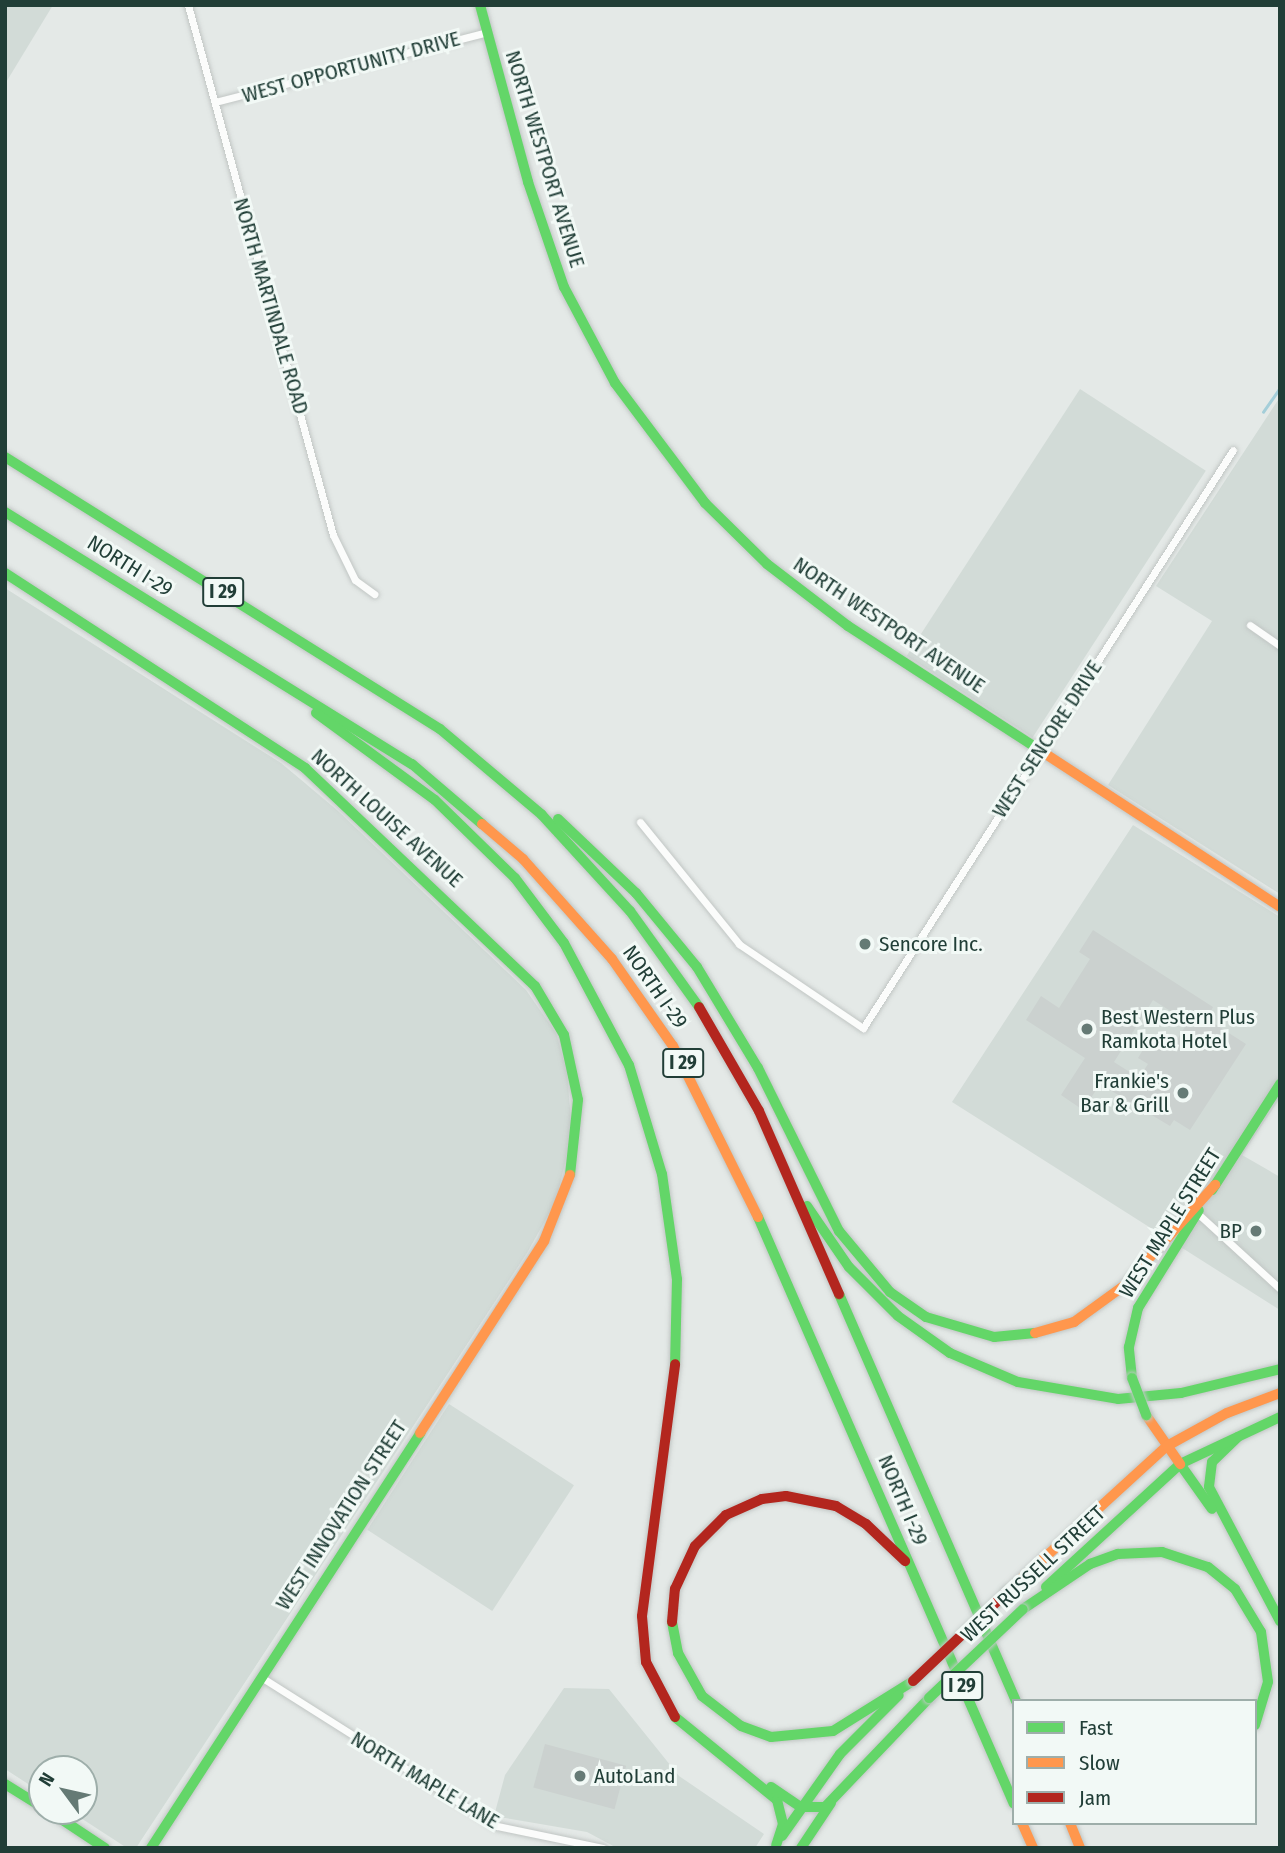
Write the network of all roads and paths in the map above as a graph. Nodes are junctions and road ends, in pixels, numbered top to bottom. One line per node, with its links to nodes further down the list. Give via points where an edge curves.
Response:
1 (188, 5): 4 (street, NORTH MARTINDALE ROAD)
2 (480, 5): 3 (main road, NORTH WESTPORT AVENUE)
3 (487, 32): 4 (street, WEST OPPORTUNITY DRIVE); 13 (main road, NORTH WESTPORT AVENUE, via 528,182 564,287 614,383 672,466 736,535 805,596)
4 (215, 102): 9 (street, NORTH MARTINDALE ROAD, via 332,535 355,580)
5 (1233, 450): 13 (street, WEST SENCORE DRIVE)
6 (5, 457): 14 (main road, NORTH I-29 / I 29, via 393,697)
7 (5, 512): 12 (main road, NORTH I-29 / I 29)
8 (5, 573): 19 (main road, NORTH LOUISE AVENUE, via 293,759 523,971 556,1017 576,1080 578,1140)
9 (374, 594)
10 (1250, 625): 11 (street)
11 (1280, 646)
12 (287, 686): 28 (main road, NORTH I-29 / I 29, via 393,752 474,814 566,904 633,987 698,1089 738,1170); 38 (main road, via 320,718 435,800 496,857 564,943 629,1065 662,1174 677,1291 675,1386 643,1637 646,1662 663,1702)
13 (1040, 750): 15 (street, WEST SENCORE DRIVE, via 863,1028 739,944); 16 (main road, NORTH WESTPORT AVENUE)
14 (523, 797): 18 (main road, NORTH I-29 / I 29, via 590,865 668,960 727,1051); 20 (main road, via 542,805 575,833 676,939 741,1037 839,1231 875,1277 919,1312 994,1337 1028,1335 1074,1322 1125,1284)
15 (640, 822)
16 (1280, 907)
17 (1280, 1084): 20 (main road, WEST MAPLE STREET)
18 (772, 1138): 22 (main road, via 809,1209 849,1267 898,1316 971,1364 1045,1390 1118,1398 1181,1393); 32 (main road, NORTH I-29 / I 29)
19 (563, 1203): 33 (main road, WEST INNOVATION STREET)
20 (1194, 1211): 21 (street); 26 (main road, WEST MAPLE STREET, bridge, via 1138,1308 1129,1347 1132,1378 1146,1415)
21 (1280, 1289)
22 (1280, 1369)
23 (1280, 1393): 26 (main road, WEST RUSSELL STREET, via 1218,1417)
24 (1280, 1417): 25 (main road, WEST RUSSELL STREET)
25 (1250, 1427): 27 (main road, WEST RUSSELL STREET); 29 (main road, via 1212,1462 1207,1478)
26 (1167, 1446): 27 (main road, WEST MAPLE STREET); 34 (main road, WEST RUSSELL STREET, bridge)
27 (1181, 1464): 29 (main road, WEST MAPLE STREET); 30 (main road, WEST RUSSELL STREET)
28 (911, 1567): 34 (main road, via 847,1511 824,1502 773,1497 726,1516 695,1546 677,1581 672,1622 678,1653 702,1696 741,1727 771,1737 803,1738 834,1731); 42 (main road, NORTH I-29 / I 29)
29 (1259, 1575): 31 (main road)
30 (1023, 1609): 37 (main road, via 1090,1564 1118,1554 1162,1552 1201,1563 1235,1589 1261,1632 1268,1682); 40 (main road, WEST RUSSELL STREET, bridge)
31 (1280, 1621)
32 (998, 1661): 35 (main road, NORTH I-29 / I 29); 36 (main road)
33 (261, 1677): 49 (main road, WEST INNOVATION STREET); 50 (street, NORTH MAPLE LANE, via 497,1826)
34 (914, 1681): 43 (main road, via 852,1741)
35 (1015, 1699)
36 (1025, 1699)
37 (1257, 1719)
38 (707, 1745): 43 (main road); 47 (main road, via 777,1800 783,1824)
39 (5, 1784): 41 (main road)
40 (838, 1793): 43 (main road, via 825,1807); 51 (main road)
41 (28, 1798)
42 (1012, 1799)
43 (801, 1807): 47 (main road)
44 (71, 1825): 48 (main road)
45 (1023, 1825): 52 (main road)
46 (1071, 1825): 53 (main road)
47 (775, 1846)
48 (106, 1848)
49 (151, 1848)
50 (603, 1848)
51 (801, 1848)
52 (1033, 1848)
53 (1080, 1848)

